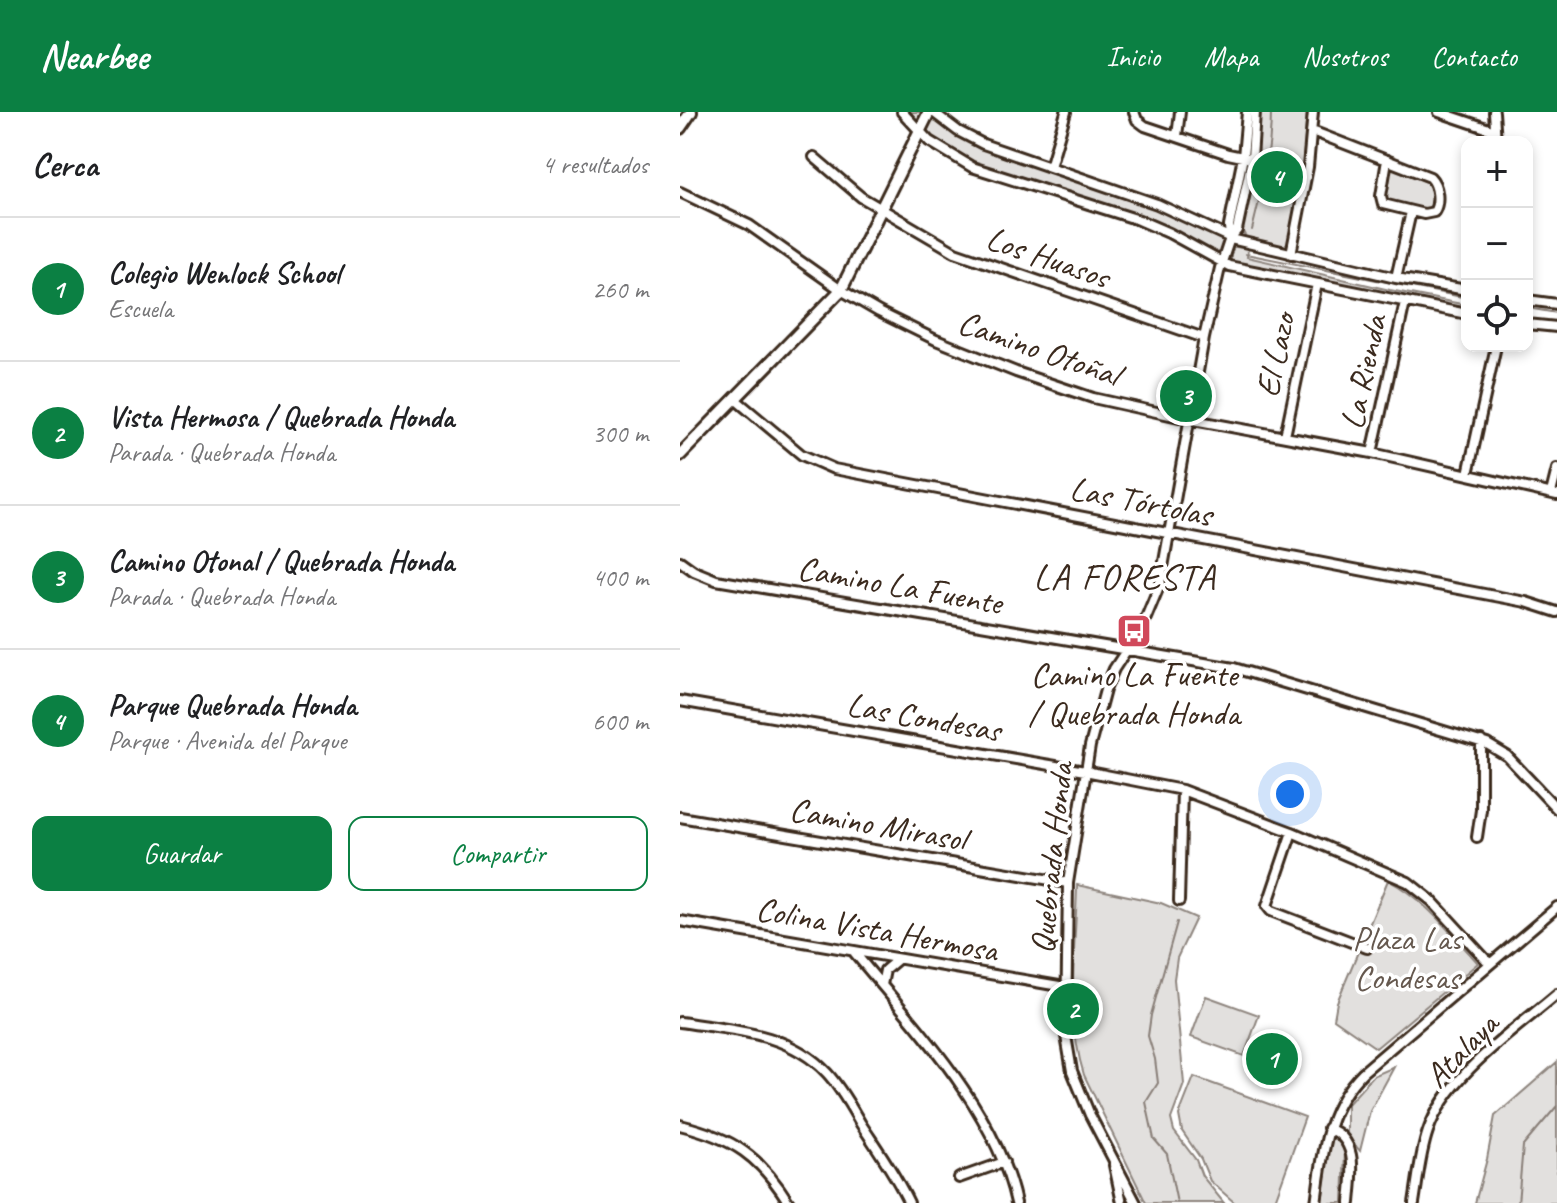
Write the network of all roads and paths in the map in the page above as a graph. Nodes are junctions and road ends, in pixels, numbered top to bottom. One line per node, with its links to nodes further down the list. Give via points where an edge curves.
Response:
1 (691, 112): 12 (main road)
2 (902, 112): 15 (street)
3 (931, 112): 15 (main road); 21 (street, via 983,144)
4 (1066, 112): 21 (street)
5 (1134, 112): 16 (street, via 1142,125)
6 (1180, 112): 16 (street)
7 (1247, 112): 19 (street)
8 (1255, 112): 19 (street)
9 (1313, 112): 13 (street)
10 (1439, 112): 14 (street)
11 (1494, 112): 14 (street)
12 (680, 128)
13 (1312, 131): 20 (street); 26 (street)
14 (1495, 131): 17 (street)
15 (919, 133): 23 (main road); 27 (street, via 972,167 1139,220)
16 (1177, 136): 19 (street)
17 (1495, 136)
18 (814, 157): 23 (street, Los Huasos)
19 (1247, 158): 25 (street, Quebrada Honda)
20 (1387, 160): 24 (street, via 1381,201); 24 (street, via 1435,183 1435,210 1426,215)
21 (1050, 167): 25 (street, via 1157,204)
22 (680, 192): 31 (street, Camino Otoñal, via 749,225)
23 (882, 210): 31 (main road); 38 (street, Los Huasos, via 972,259)
24 (1411, 212): 28 (street)
25 (1230, 238): 26 (street); 27 (street, Quebrada Honda)
26 (1291, 254): 28 (street)
27 (1222, 263): 29 (street); 38 (street, Quebrada Honda)
28 (1396, 278): 30 (street)
29 (1317, 284): 33 (street); 42 (street, El Lazo)
30 (1461, 289)
31 (841, 290): 40 (main road); 41 (street, Camino Otoñal, via 1003,368 1093,398)
32 (1533, 301): 34 (street)
33 (1405, 302): 35 (street); 43 (street, La Rienda)
34 (1557, 304)
35 (1461, 313)
36 (1533, 325): 37 (street)
37 (1557, 327)
38 (1204, 338): 41 (street, Quebrada Honda)
39 (1495, 352): 46 (street)
40 (735, 399): 44 (main road); 48 (street, Las Tórtolas, via 794,450 826,467)
41 (1188, 419): 42 (street, Camino Otoñal); 48 (street, Quebrada Honda)
42 (1285, 436): 43 (street, Camino Otoñal)
43 (1372, 453): 46 (street, Camino Otoñal)
44 (680, 455)
45 (1557, 469): 47 (street)
46 (1468, 474): 47 (street, Camino Otoñal)
47 (1554, 494)
48 (1169, 533): 50 (street, Las Tórtolas); 51 (street, Quebrada Honda, via 1155,598)
49 (680, 561): 51 (street, Camino La Fuente, via 716,580)
50 (1557, 612)
51 (1127, 651): 53 (street, Camino La Fuente, via 1234,668); 54 (street, Quebrada Honda, via 1105,690)
52 (680, 701): 54 (street, Las Condesas)
53 (1481, 741): 56 (street, Camino La Fuente, via 1507,756); 59 (street)
54 (1085, 771): 55 (street, Las Condesas); 60 (street, Quebrada Honda)
55 (1182, 790): 58 (street, Las Condesas); 61 (street)
56 (1556, 806)
57 (680, 817): 60 (street, Camino Mirasol)
58 (1292, 832): 64 (street, via 1267,906); 67 (street, Las Condesas, via 1408,882)
59 (1477, 837)
60 (1068, 883): 69 (street, Quebrada Honda)
61 (1179, 901)
62 (1557, 907): 67 (street)
63 (680, 921): 65 (street, Colina Vista Hermosa)
64 (1367, 948)
65 (854, 952): 66 (street, Colina Vista Hermosa); 68 (street)
66 (898, 959): 68 (street, via 885,970); 69 (street, Colina Vista Hermosa)
67 (1490, 964): 73 (street, via 1356,1080)
68 (882, 985): 75 (street, via 969,1097)
69 (1065, 987): 74 (street, Quebrada Honda, via 1072,1071)
70 (1557, 994): 84 (street, Atalaya, via 1448,1093 1428,1131)
71 (680, 1022): 78 (street, via 769,1037 815,1062 847,1102)
72 (680, 1125): 77 (street, via 743,1149 767,1170)
73 (1328, 1128): 82 (street); 83 (street, via 1350,1147)
74 (1113, 1159): 80 (street); 81 (street, Quebrada Honda)
75 (1004, 1162): 76 (street); 79 (street)
76 (959, 1178)
77 (789, 1203)
78 (909, 1203)
79 (1016, 1203)
80 (1122, 1203)
81 (1136, 1203)
82 (1316, 1203)
83 (1350, 1203)
84 (1414, 1203)

